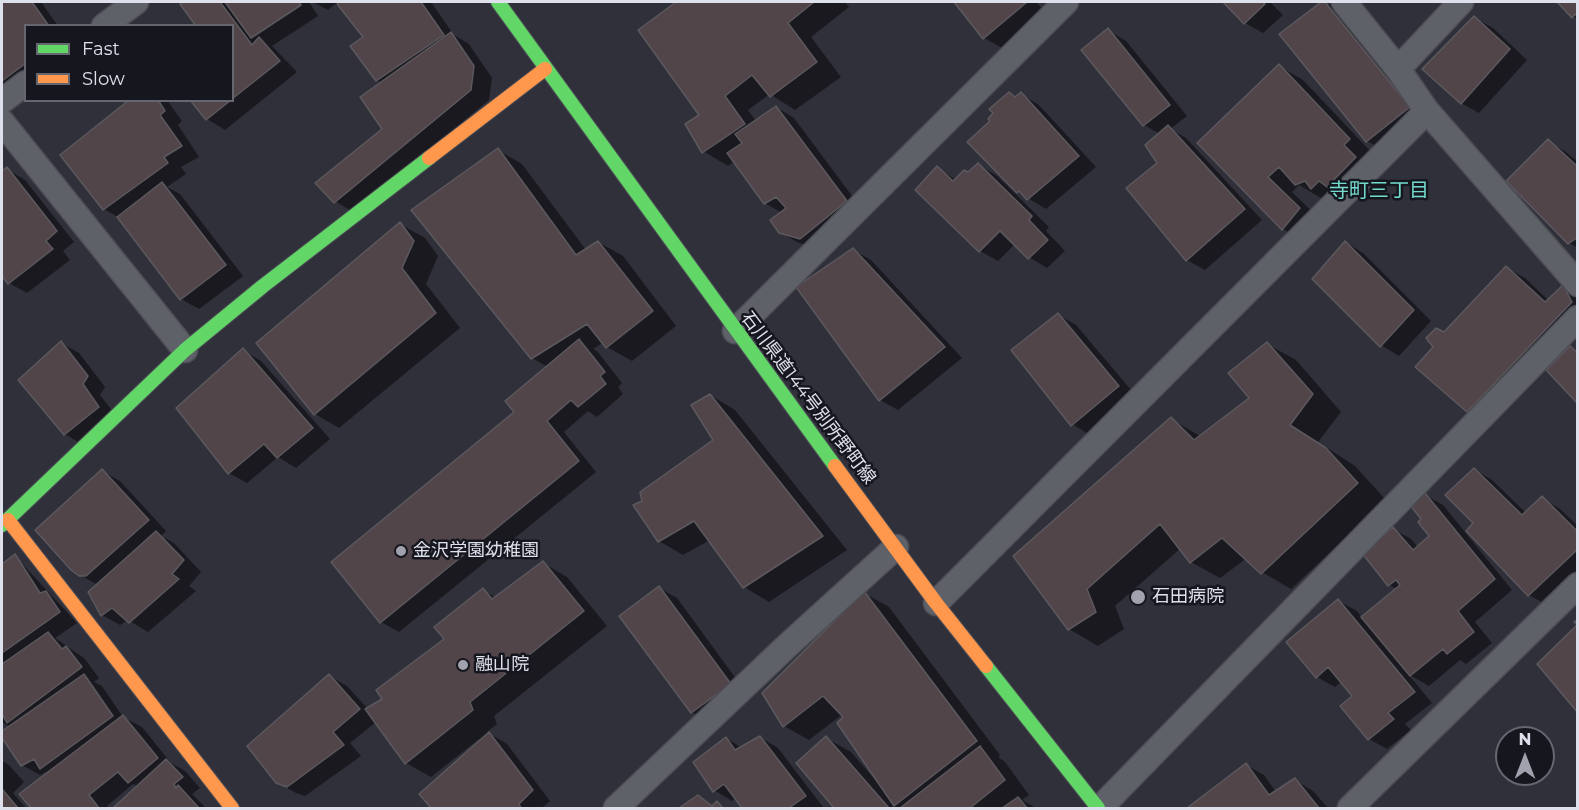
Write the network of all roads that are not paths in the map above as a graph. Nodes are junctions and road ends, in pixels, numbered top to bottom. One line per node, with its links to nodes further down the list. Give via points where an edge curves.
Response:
1 (136, 2): 6 (lane)
2 (498, 2): 7 (street, 石川県道144号別所野町線)
3 (1066, 2): 15 (lane)
4 (1344, 2): 8 (lane)
5 (1461, 2): 8 (lane)
6 (107, 24)
7 (545, 69): 15 (street, 石川県道144号別所野町線); 16 (street)
8 (1398, 69): 11 (lane)
9 (24, 84): 10 (lane)
10 (2, 101)
11 (1427, 111): 13 (lane); 20 (lane)
12 (2, 122): 16 (lane)
13 (1578, 284)
14 (1578, 318): 23 (lane)
15 (735, 331): 18 (street, 石川県道144号別所野町線)
16 (185, 350): 17 (street)
17 (5, 523): 21 (street)
18 (896, 547): 20 (street, 石川県道144号別所野町線); 22 (lane)
19 (1578, 585): 24 (lane)
20 (936, 603): 23 (street, 石川県道144号別所野町線)
21 (232, 808)
22 (616, 808)
23 (1099, 808)
24 (1350, 808)

